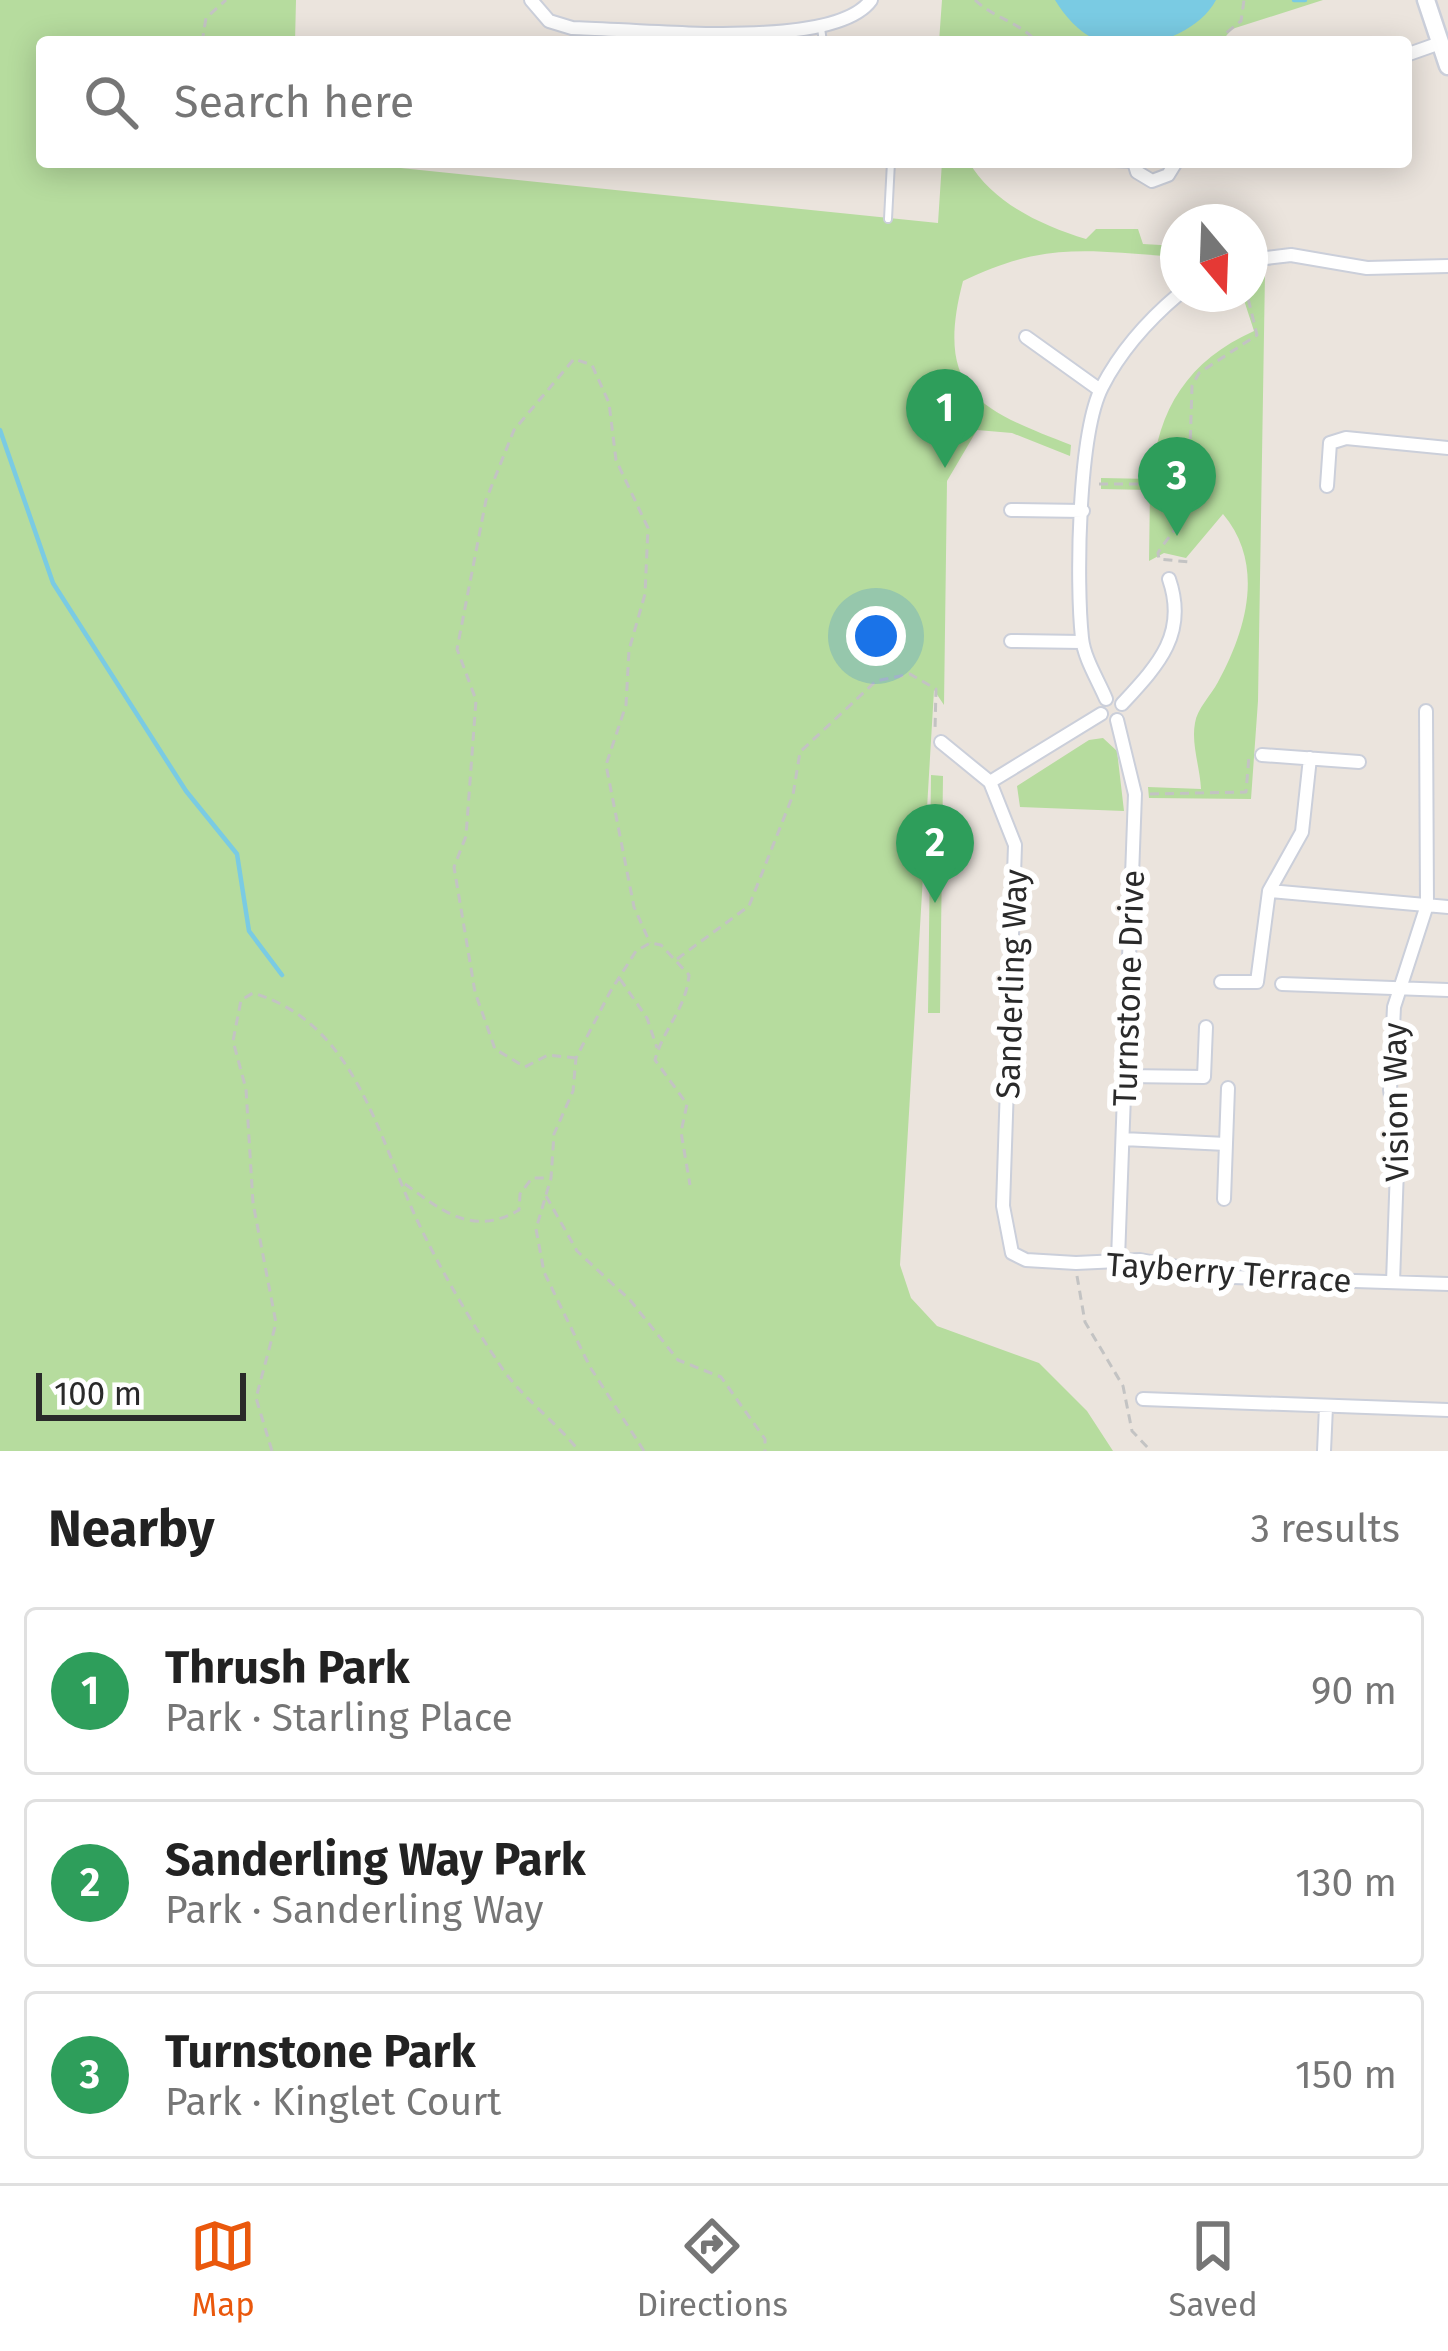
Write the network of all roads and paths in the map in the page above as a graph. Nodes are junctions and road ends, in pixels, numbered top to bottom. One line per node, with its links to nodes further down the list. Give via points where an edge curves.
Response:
1 (226, 0): 8 (path, via 206,18)
2 (531, 0): 7 (street, via 548,21 572,28)
3 (871, 0): 7 (street)
4 (975, 0): 9 (path)
5 (1244, 0): 10 (path, via 1241,21)
6 (1426, 0): 11 (main road)
7 (822, 35)
8 (203, 36)
9 (1031, 36)
10 (1222, 36)
11 (1440, 44): 12 (street); 13 (main road)
12 (1412, 54)
13 (1448, 66)
14 (891, 168): 17 (lane)
15 (1139, 168): 16 (street, via 1152,181)
16 (1172, 168)
17 (888, 219)
18 (1268, 258): 19 (street)
19 (1448, 266)
20 (1160, 312): 23 (street)
21 (1252, 312): 25 (path, via 1258,335 1199,373 1192,386 1190,448)
22 (1026, 337): 23 (street)
23 (1100, 390): 29 (street)
24 (1448, 448): 27 (street, via 1330,443)
25 (1170, 476): 26 (path); 30 (path, via 1187,489 1185,524 1159,559)
26 (1099, 484)
27 (1328, 486)
28 (1011, 510): 29 (street)
29 (1083, 511): 33 (street)
30 (1189, 562)
31 (1169, 579): 35 (street, via 1178,606 1169,640)
32 (1011, 641): 33 (street)
33 (1082, 642): 34 (street)
34 (1106, 699): 35 (street); 37 (street)
35 (1122, 704): 38 (street)
36 (1426, 711): 47 (street, Vision Way)
37 (1101, 714): 38 (street); 44 (street)
38 (1117, 720): 59 (street, Turnstone Drive, via 1135,794)
39 (938, 745): 44 (street, Sanderling Way); 50 (path, via 936,688 910,674 876,681 800,752 793,795 749,906)
40 (1262, 755): 41 (street)
41 (1310, 758): 42 (street); 46 (street, via 1302,832)
42 (1359, 762)
43 (1247, 765): 45 (path, via 1246,792)
44 (990, 782): 68 (street, Sanderling Way, via 1015,845 1003,1206)
45 (1150, 794)
46 (1268, 891): 47 (street); 52 (street, via 1257,982)
47 (1427, 905): 48 (street); 54 (street, Vision Way)
48 (1448, 907)
49 (650, 944): 50 (path); 51 (path, via 636,951); 58 (path, via 634,908 606,765 626,705 648,528 616,460 609,403 592,365 574,359 514,430 486,500 457,649 476,700 466,836 454,866 475,992 495,1049 525,1067 548,1055)
50 (677, 959): 57 (path, via 688,990)
51 (620, 979): 57 (path); 58 (path)
52 (1221, 982)
53 (1282, 984): 54 (street)
54 (1396, 988): 55 (street); 71 (street, Vision Way)
55 (1448, 990)
56 (1206, 1027): 59 (street, via 1204,1077)
57 (658, 1050): 65 (path, via 659,1069 687,1104 681,1132)
58 (576, 1058): 63 (path)
59 (1125, 1076): 61 (street, Turnstone Drive)
60 (1228, 1088): 62 (street)
61 (1123, 1139): 62 (street); 69 (street, Turnstone Drive)
62 (1226, 1144): 67 (street)
63 (550, 1178): 64 (path, via 532,1178 519,1210 485,1223 453,1218); 66 (path)
64 (404, 1183): 76 (path, via 355,1076 300,1010 253,993 241,1000 233,1040 276,1323 256,1399); 77 (path, via 505,1372)
65 (689, 1185)
66 (545, 1196): 78 (path, via 536,1229 544,1272 590,1367); 79 (path, via 577,1251 678,1360 721,1377 765,1439)
67 (1224, 1199)
68 (1012, 1253): 69 (street, Tayberry Terrace, via 1076,1263)
69 (1118, 1259): 71 (street, Tayberry Terrace, via 1232,1277)
70 (1076, 1274): 80 (path, via 1085,1322 1126,1392 1132,1431)
71 (1393, 1282): 72 (street, Tayberry Terrace)
72 (1448, 1284)
73 (1143, 1399): 74 (street)
74 (1326, 1407): 75 (street); 81 (street)
75 (1448, 1410)
76 (272, 1451)
77 (579, 1451)
78 (644, 1451)
79 (765, 1451)
80 (1151, 1451)
81 (1324, 1451)

